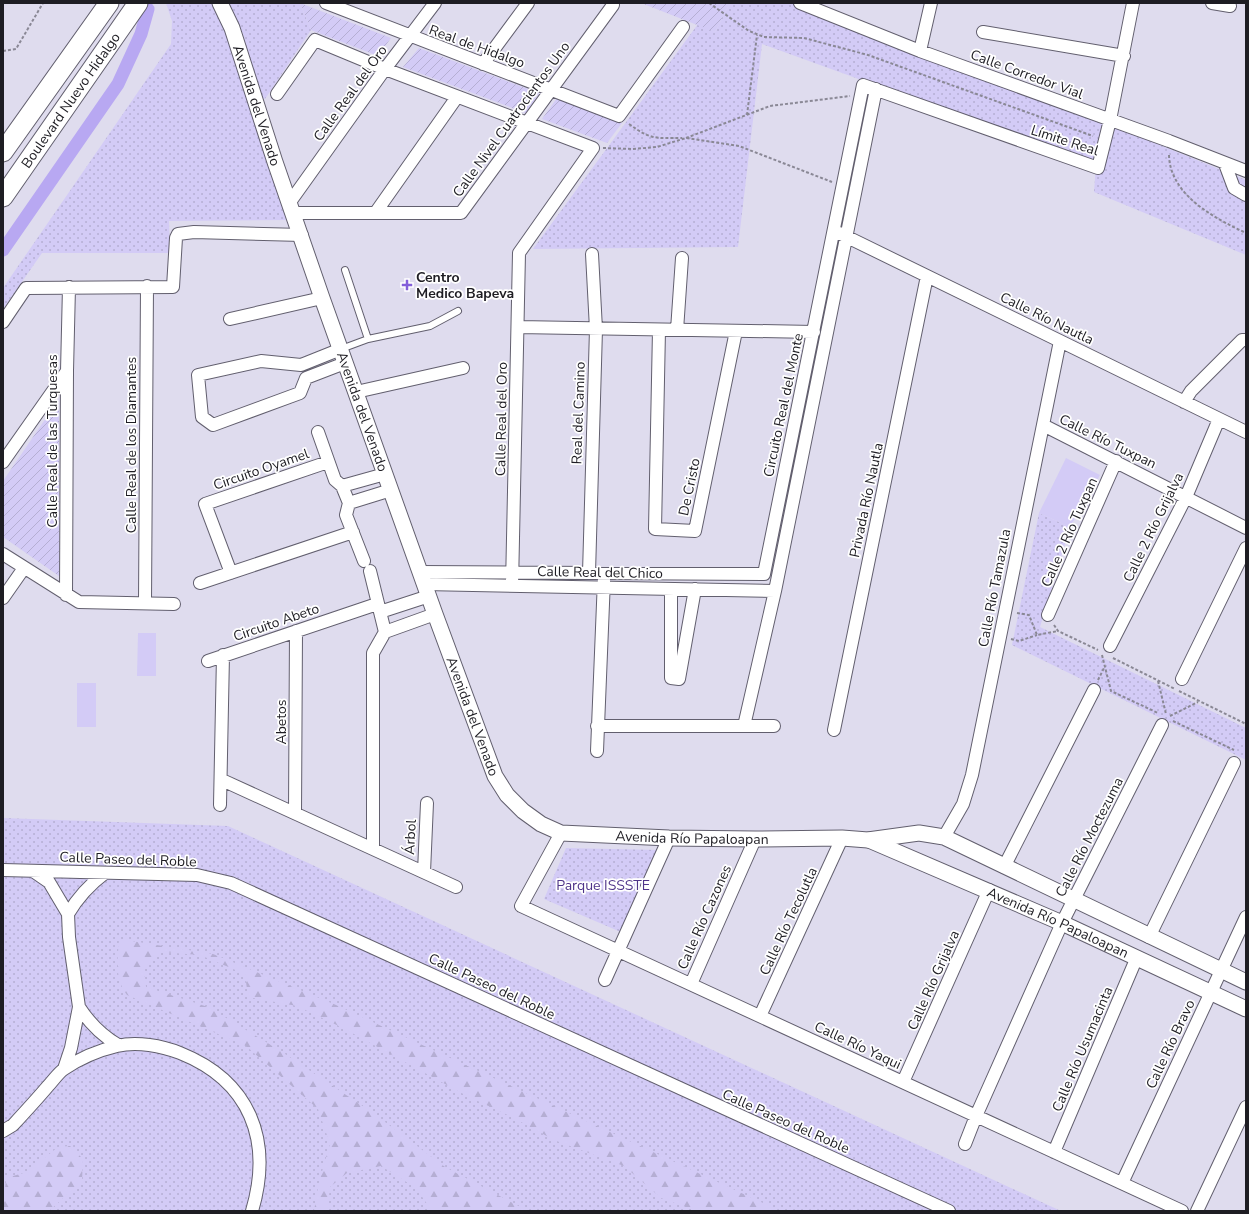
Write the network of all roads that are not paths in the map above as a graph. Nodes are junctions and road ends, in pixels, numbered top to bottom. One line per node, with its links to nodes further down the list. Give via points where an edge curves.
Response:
1 (220, 3): 33 (street, Avenida del Venado, via 232,28)
2 (326, 3): 11 (street, Real de Hidalgo)
3 (436, 3): 16 (street, Calle Real del Oro)
4 (528, 3): 19 (street)
5 (800, 3): 17 (street, Calle Corredor Vial)
6 (931, 3): 17 (street)
7 (1133, 3): 18 (street, Límite Real)
8 (1212, 3): 12 (street)
9 (106, 4): 28 (main road, Boulevard Nuevo Hidalgo)
10 (613, 5): 21 (street, Calle Nivel Cuatrocientos Uno)
11 (340, 6): 16 (street, Real de Hidalgo)
12 (1230, 6)
13 (133, 9): 32 (main road, Boulevard Nuevo Hidalgo)
14 (683, 27): 21 (street, Real de Hidalgo, via 619,116)
15 (983, 32): 18 (street)
16 (411, 37): 19 (street, Real de Hidalgo); 20 (street, Calle Real del Oro)
17 (920, 52): 26 (street, Calle Corredor Vial)
18 (1124, 56): 26 (street, Límite Real)
19 (483, 64): 21 (street, Real de Hidalgo)
20 (385, 69): 24 (street, via 316,40); 25 (street); 33 (street, Calle Real del Oro)
21 (551, 89): 27 (street, Calle Nivel Cuatrocientos Uno)
22 (876, 90): 23 (street, Límite Real); 26 (street, Límite Real, via 1098,168); 37 (street, Circuito Real del Monte)
23 (862, 91): 35 (street, Circuito Real del Monte)
24 (277, 94)
25 (457, 97): 27 (street); 34 (street)
26 (1110, 120): 29 (street, Calle Corredor Vial)
27 (526, 123): 34 (street, Calle Nivel Cuatrocientos Uno, via 461,213); 48 (street, Calle Real del Oro, via 593,148 519,253)
28 (3, 152)
29 (1225, 164): 30 (street, Calle Corredor Vial); 31 (street, via 1234,188)
30 (1246, 171)
31 (1246, 195)
32 (3, 197)
33 (292, 208): 34 (street, Calle Nivel Cuatrocientos Uno); 36 (street, Avenida del Venado)
34 (376, 212)
35 (834, 231): 37 (street, Calle Río Nautla); 53 (street, Circuito Real del Monte)
36 (302, 236): 42 (street, via 194,232 178,234 173,287); 44 (street, Avenida del Venado)
37 (846, 237): 41 (street, Calle Río Nautla); 91 (street, Circuito Real del Monte)
38 (592, 254): 49 (street, Real del Camino)
39 (682, 258): 51 (street)
40 (345, 270): 54 (lane)
41 (927, 276): 56 (street, Calle Río Nautla); 110 (street, Privada Río Nautla)
42 (147, 286): 43 (street); 94 (street, Calle Real de los Diamantes)
43 (69, 287): 47 (street, via 26,288); 60 (street, Calle Real de las Turquesas)
44 (322, 298): 46 (street); 57 (street, Avenida del Venado)
45 (458, 311): 54 (lane, via 430,326)
46 (230, 319)
47 (3, 322)
48 (518, 327): 49 (street); 81 (street, Calle Real del Oro)
49 (596, 329): 50 (street); 83 (street, Real del Camino)
50 (659, 330): 51 (street); 52 (street, De Cristo, via 655,529 696,531)
51 (677, 330): 52 (street)
52 (736, 331): 53 (street)
53 (814, 332): 84 (street, Circuito Real del Monte, via 764,574)
54 (368, 339): 57 (lane)
55 (1246, 340): 63 (street, via 1242,340 1191,391)
56 (1060, 341): 63 (street, Calle Río Nautla); 65 (street, Calle Río Tamazula)
57 (343, 356): 58 (street); 61 (street); 62 (street, Avenida del Venado)
58 (301, 364): 61 (street); 61 (street, via 261,361 198,375 202,417 213,424 300,393)
59 (462, 368): 62 (street)
60 (67, 371): 69 (street); 92 (street, Calle Real de las Turquesas)
61 (306, 378)
62 (356, 392): 71 (street, Avenida del Venado)
63 (1184, 402): 64 (street, Calle Río Nautla)
64 (1219, 419): 67 (street, Calle Río Nautla); 74 (street, Calle 2 Río Grijalva)
65 (1043, 425): 68 (street, Calle Río Tuxpan); 119 (street, Calle Río Tamazula, via 972,775 963,804)
66 (318, 432): 70 (street, Circuito Oyamel)
67 (1246, 432)
68 (1116, 461): 74 (street, Calle Río Tuxpan); 98 (street, Calle 2 Río Tuxpan)
69 (3, 462)
70 (328, 462): 72 (street, Circuito Oyamel, via 334,480); 82 (street, Circuito Oyamel, via 205,504)
71 (385, 474): 72 (street); 73 (street, Avenida del Venado)
72 (342, 486): 75 (street, Circuito Oyamel)
73 (391, 490): 75 (street); 86 (street, Avenida del Venado)
74 (1186, 497): 76 (street, Calle Río Tuxpan); 101 (street, Calle 2 Río Grijalva)
75 (349, 503): 77 (street, Circuito Oyamel, via 346,515)
76 (1246, 528)
77 (353, 532): 82 (street); 96 (street, Circuito Oyamel, via 367,566)
78 (1246, 548): 104 (street)
79 (3, 554): 80 (street)
80 (24, 568): 92 (street); 93 (street)
81 (513, 572): 83 (street, Circuito Real del Monte); 86 (street, Circuito Real del Monte); 87 (street, Calle Real del Oro)
82 (231, 573): 85 (street)
83 (589, 573): 84 (street, Circuito Real del Monte)
84 (604, 573): 88 (street)
85 (200, 584)
86 (424, 584): 87 (street, Calle Real del Chico); 96 (street, Circuito Abeto); 97 (street, Avenida del Venado)
87 (512, 586): 88 (street, Calle Real del Chico)
88 (604, 587): 89 (street, Calle Real del Chico); 107 (street)
89 (671, 589): 90 (street, Calle Real del Chico); 90 (street, via 671,678 679,679)
90 (695, 589): 91 (street, Calle Real del Chico)
91 (775, 591): 108 (street, Circuito Real del Monte)
92 (66, 595): 94 (street, via 79,602)
93 (3, 598)
94 (145, 604): 95 (street)
95 (174, 604)
96 (379, 608): 99 (street, Circuito Abeto); 100 (street)
97 (435, 614): 100 (street); 116 (street, Avenida del Venado, via 495,776 507,796)
98 (1048, 616)
99 (296, 631): 102 (street, Circuito Abeto); 117 (street, Abetos)
100 (385, 632): 124 (street, via 373,653)
101 (1106, 649)
102 (223, 656): 103 (street); 113 (street, Circuito Abeto)
103 (208, 661)
104 (1182, 679)
105 (1094, 690): 125 (street)
106 (1164, 721): 132 (street, Calle Río Moctezuma)
107 (597, 726): 108 (street); 111 (street)
108 (744, 726): 109 (street)
109 (774, 726)
110 (834, 730)
111 (597, 752)
112 (1236, 758): 136 (street)
113 (222, 780): 115 (street, Circuito Abeto); 117 (street)
114 (427, 803): 128 (street, Árbol)
115 (220, 805)
116 (523, 811): 118 (street, Avenida Río Papaloapan, via 541,824)
117 (295, 813): 124 (street)
118 (561, 833): 120 (street, Avenida Río Papaloapan); 137 (street, Calle Río Yaqui, via 521,906)
119 (944, 837): 123 (street, Avenida Río Papaloapan, via 919,833); 125 (street, Avenida Río Papaloapan)
120 (669, 838): 122 (street, Avenida Río Papaloapan); 137 (street)
121 (842, 838): 122 (street, Avenida Río Papaloapan); 123 (street, Avenida Río Papaloapan); 146 (street, Calle Río Tecolutla)
122 (755, 839): 142 (street, Calle Río Cazones)
123 (868, 840): 131 (street, Avenida Río Papaloapan)
124 (373, 847): 128 (street)
125 (1004, 867): 132 (street, Avenida Río Papaloapan)
126 (3, 870): 127 (street, Calle Paseo del Roble)
127 (33, 871): 129 (street, Calle Paseo del Roble); 133 (street, via 49,882)
128 (424, 872): 130 (street)
129 (105, 873): 133 (street, via 89,885); 157 (street, Calle Paseo del Roble, via 196,875 231,883)
130 (456, 887)
131 (989, 890): 135 (street, Avenida Río Papaloapan); 149 (street, Calle Río Grijalva)
132 (1073, 900): 135 (street, Calle Río Moctezuma); 136 (street, Avenida Río Papaloapan)
133 (68, 914): 144 (street)
134 (1246, 917): 139 (street, Calle Río Bravo)
135 (1062, 923): 138 (street, Avenida Río Papaloapan); 151 (street, Calle Río Moctezuma)
136 (1149, 937): 139 (street, Avenida Río Papaloapan)
137 (617, 950): 140 (street); 142 (street, Calle Río Yaqui)
138 (1137, 957): 143 (street, Avenida Río Papaloapan); 154 (street, Calle Río Usumacinta)
139 (1220, 970): 141 (street, Avenida Río Papaloapan); 143 (street, Calle Río Bravo)
140 (605, 980)
141 (1246, 982)
142 (691, 984): 146 (street, Calle Río Yaqui)
143 (1210, 992): 145 (street, Avenida Río Papaloapan); 155 (street, Calle Río Bravo)
144 (79, 1007): 147 (street, via 103,1036); 148 (street)
145 (1246, 1009)
146 (760, 1016): 149 (street, Calle Río Yaqui)
147 (118, 1045): 148 (street); 156 (street, via 145,1045 172,1050 198,1060 223,1078 242,1098 254,1124 259,1151 259,1174)
148 (64, 1069): 152 (street, via 13,1125)
149 (903, 1082): 151 (street, Calle Río Yaqui)
150 (1246, 1107): 159 (street)
151 (976, 1116): 153 (street, Calle Río Moctezuma); 154 (street, Calle Río Yaqui)
152 (3, 1131)
153 (966, 1144)
154 (1054, 1152): 155 (street, Calle Río Yaqui)
155 (1122, 1183): 158 (street, Calle Río Yaqui)
156 (252, 1211)
157 (949, 1211)
158 (1182, 1211)
159 (1197, 1211)

